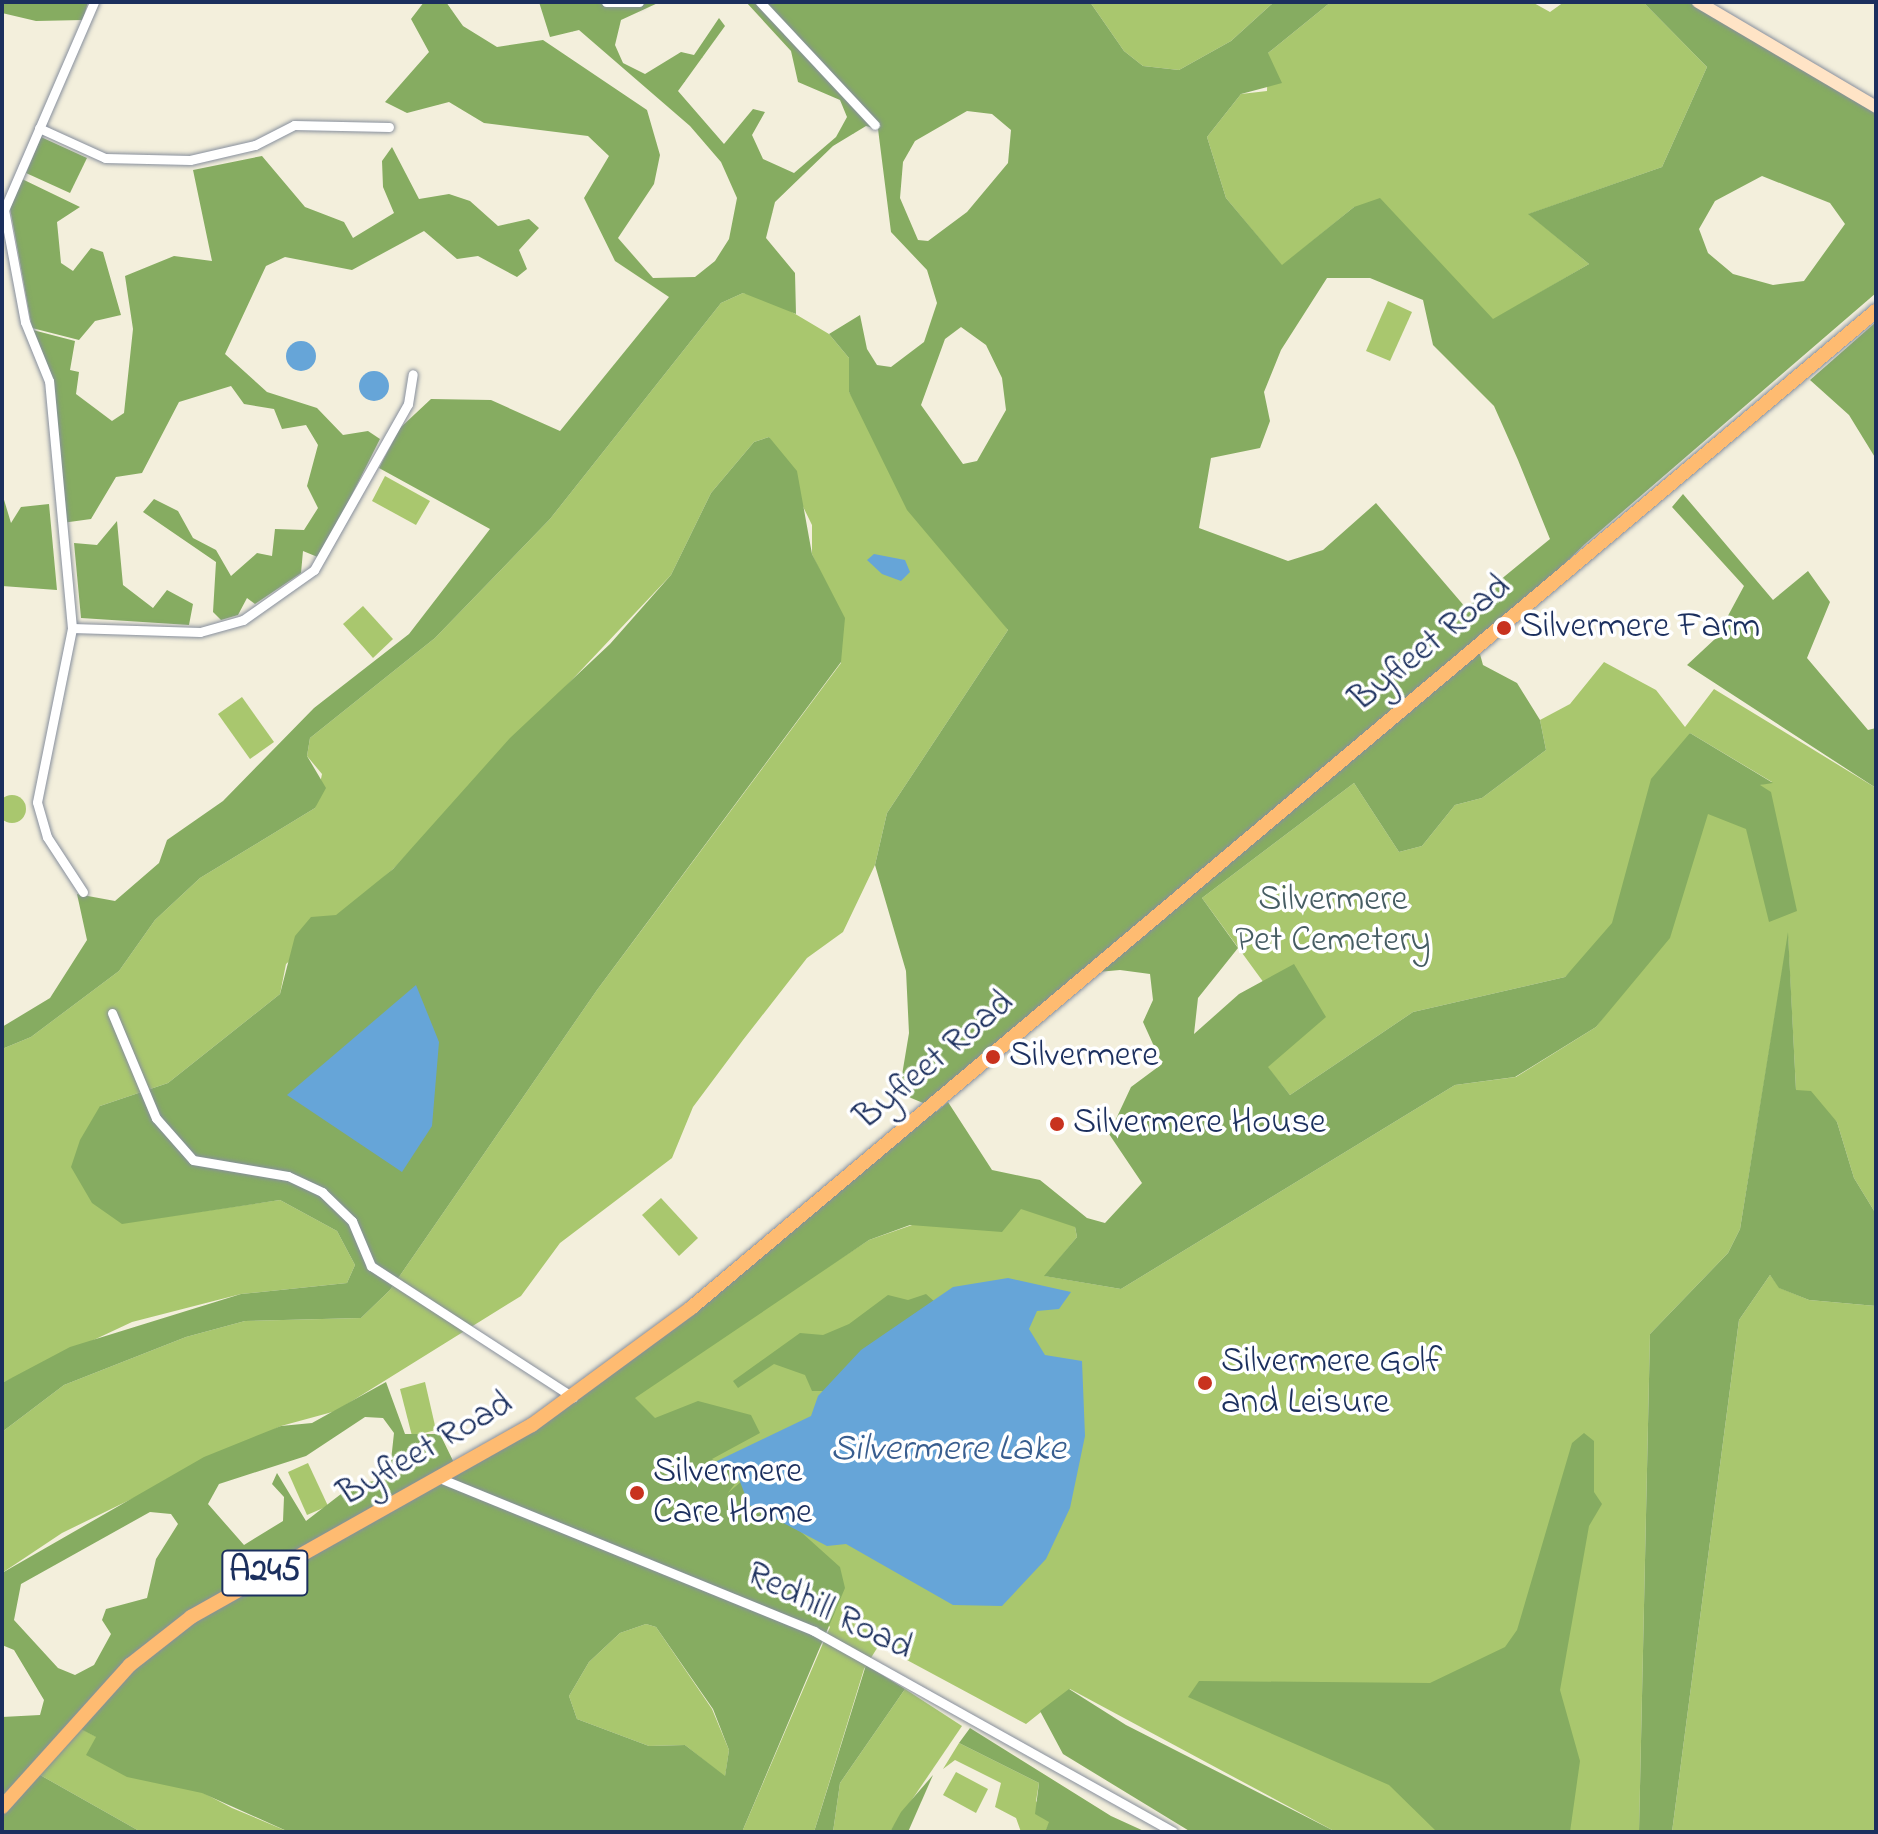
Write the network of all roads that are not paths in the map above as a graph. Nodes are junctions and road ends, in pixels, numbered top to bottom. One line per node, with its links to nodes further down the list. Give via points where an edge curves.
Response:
1 (94, 2): 9 (street)
2 (606, 2): 3 (street)
3 (639, 2)
4 (760, 2): 7 (street)
5 (1698, 2): 6 (main road)
6 (1876, 107)
7 (875, 125)
8 (389, 127): 9 (street, via 294,125 255,145 190,160 105,158)
9 (39, 128): 10 (street)
10 (3, 210): 13 (street, via 25,322 49,381)
11 (1876, 311): 16 (main road, Byfleet Road / A245, via 691,1308)
12 (413, 374): 13 (street, via 408,404 314,570 243,620 200,632)
13 (72, 628): 14 (street, via 37,802 47,837)
14 (83, 892)
15 (112, 1013): 16 (street, via 156,1118 193,1160 288,1176 322,1192 352,1221 371,1266)
16 (573, 1397): 17 (main road, Byfleet Road / A245)
17 (442, 1479): 18 (main road, Byfleet Road / A245, via 232,1589 164,1637); 19 (street, Redhill Road, via 814,1631)
18 (2, 1807)
19 (1173, 1832)

